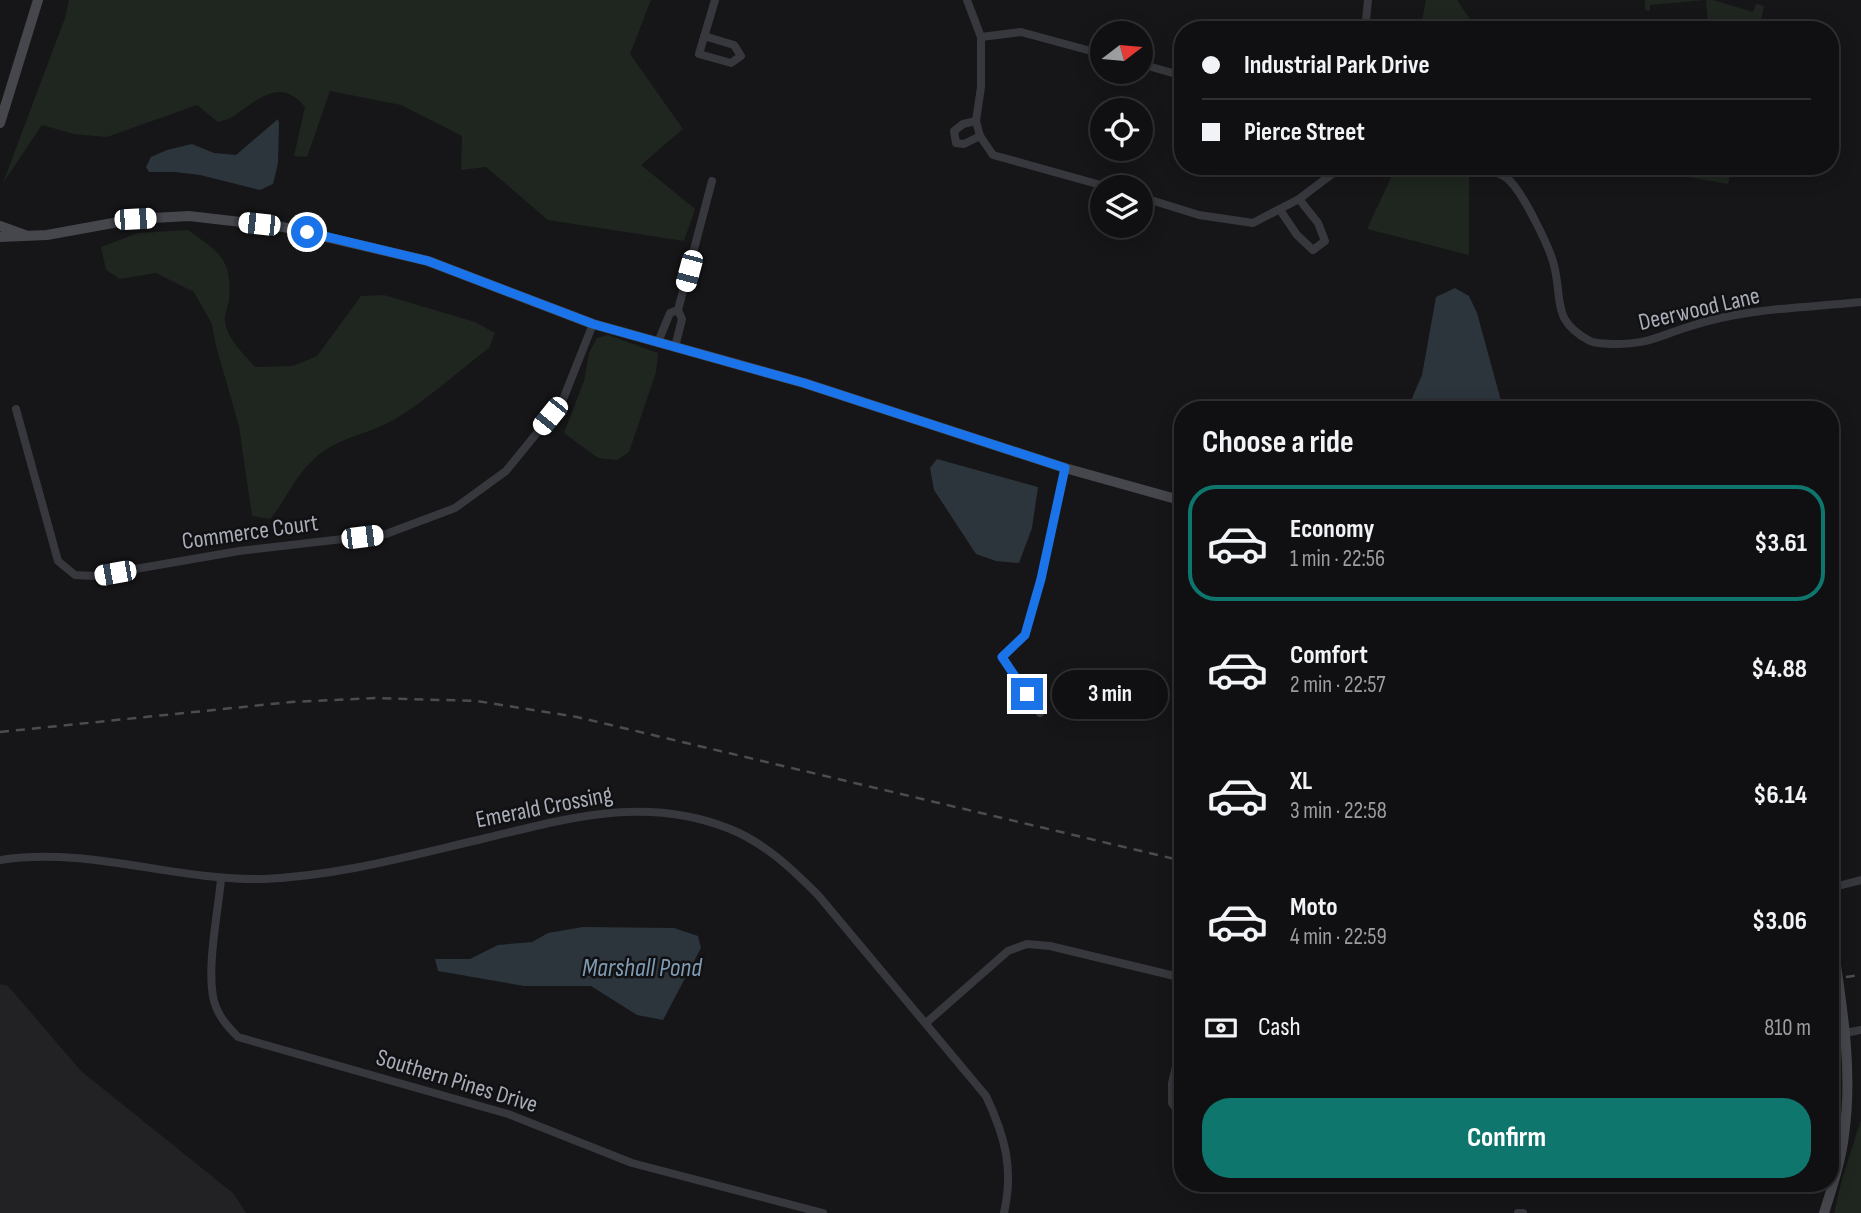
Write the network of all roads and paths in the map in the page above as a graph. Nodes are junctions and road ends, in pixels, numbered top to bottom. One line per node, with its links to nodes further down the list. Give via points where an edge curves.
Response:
1 (38, 0): 12 (street)
2 (715, 0): 6 (street)
3 (967, 0): 7 (street)
4 (1368, 0): 5 (street)
5 (1366, 21)
6 (704, 36): 6 (street, via 699,54 731,63 741,57 734,45)
7 (981, 37): 8 (street, via 1021,32); 11 (street)
8 (1090, 51)
9 (1153, 67): 10 (street)
10 (1174, 73)
11 (976, 121): 13 (street); 13 (street, via 954,131 956,143)
12 (0, 123)
13 (979, 136): 17 (street, via 993,155)
14 (1331, 175): 18 (street)
15 (1500, 175): 24 (street, Deerwood Lane, via 1510,181 1539,227 1554,265 1560,308 1570,328 1594,343 1657,340 1740,314)
16 (712, 181): 25 (street)
17 (1090, 182)
18 (1299, 199): 20 (street); 20 (street, via 1318,223 1325,241 1313,250)
19 (1153, 201): 20 (street, via 1199,215 1253,223)
20 (1280, 209)
21 (0, 226): 22 (street)
22 (28, 236): 23 (street); 26 (street, via 135,219 189,216 282,227 428,261)
23 (0, 237)
24 (1861, 302)
25 (678, 310): 27 (street, via 670,313); 28 (street, via 682,319)
26 (593, 324): 27 (street); 29 (street, Commerce Court, via 562,401 506,471 455,508 386,534 239,551 95,576 75,575 58,561)
27 (658, 342): 28 (street)
28 (675, 347): 30 (street, via 804,383)
29 (16, 409)
30 (1065, 468): 31 (street); 32 (street, via 1025,635 1002,657)
31 (1174, 498)
32 (1040, 713)
33 (0, 860): 34 (street, Emerald Crossing, via 94,860)
34 (221, 879): 39 (street, Emerald Crossing, via 333,872 579,815 632,810 681,815 730,829 764,847 794,871); 46 (street, Southern Pines Drive, via 211,980 224,1023 238,1037 508,1114 632,1163)
35 (1861, 880): 36 (street)
36 (1839, 886)
37 (1174, 976): 39 (street, via 1027,944 1007,951)
38 (1839, 990): 41 (street)
39 (926, 1023): 47 (street, Emerald Crossing, via 986,1096 1002,1129 1007,1160)
40 (1861, 1030): 41 (street)
41 (1845, 1033): 44 (street, via 1847,1089)
42 (1174, 1075): 43 (street)
43 (1174, 1106)
44 (1839, 1156)
45 (1830, 1192): 48 (street)
46 (823, 1213)
47 (1003, 1213)
48 (1824, 1213)

